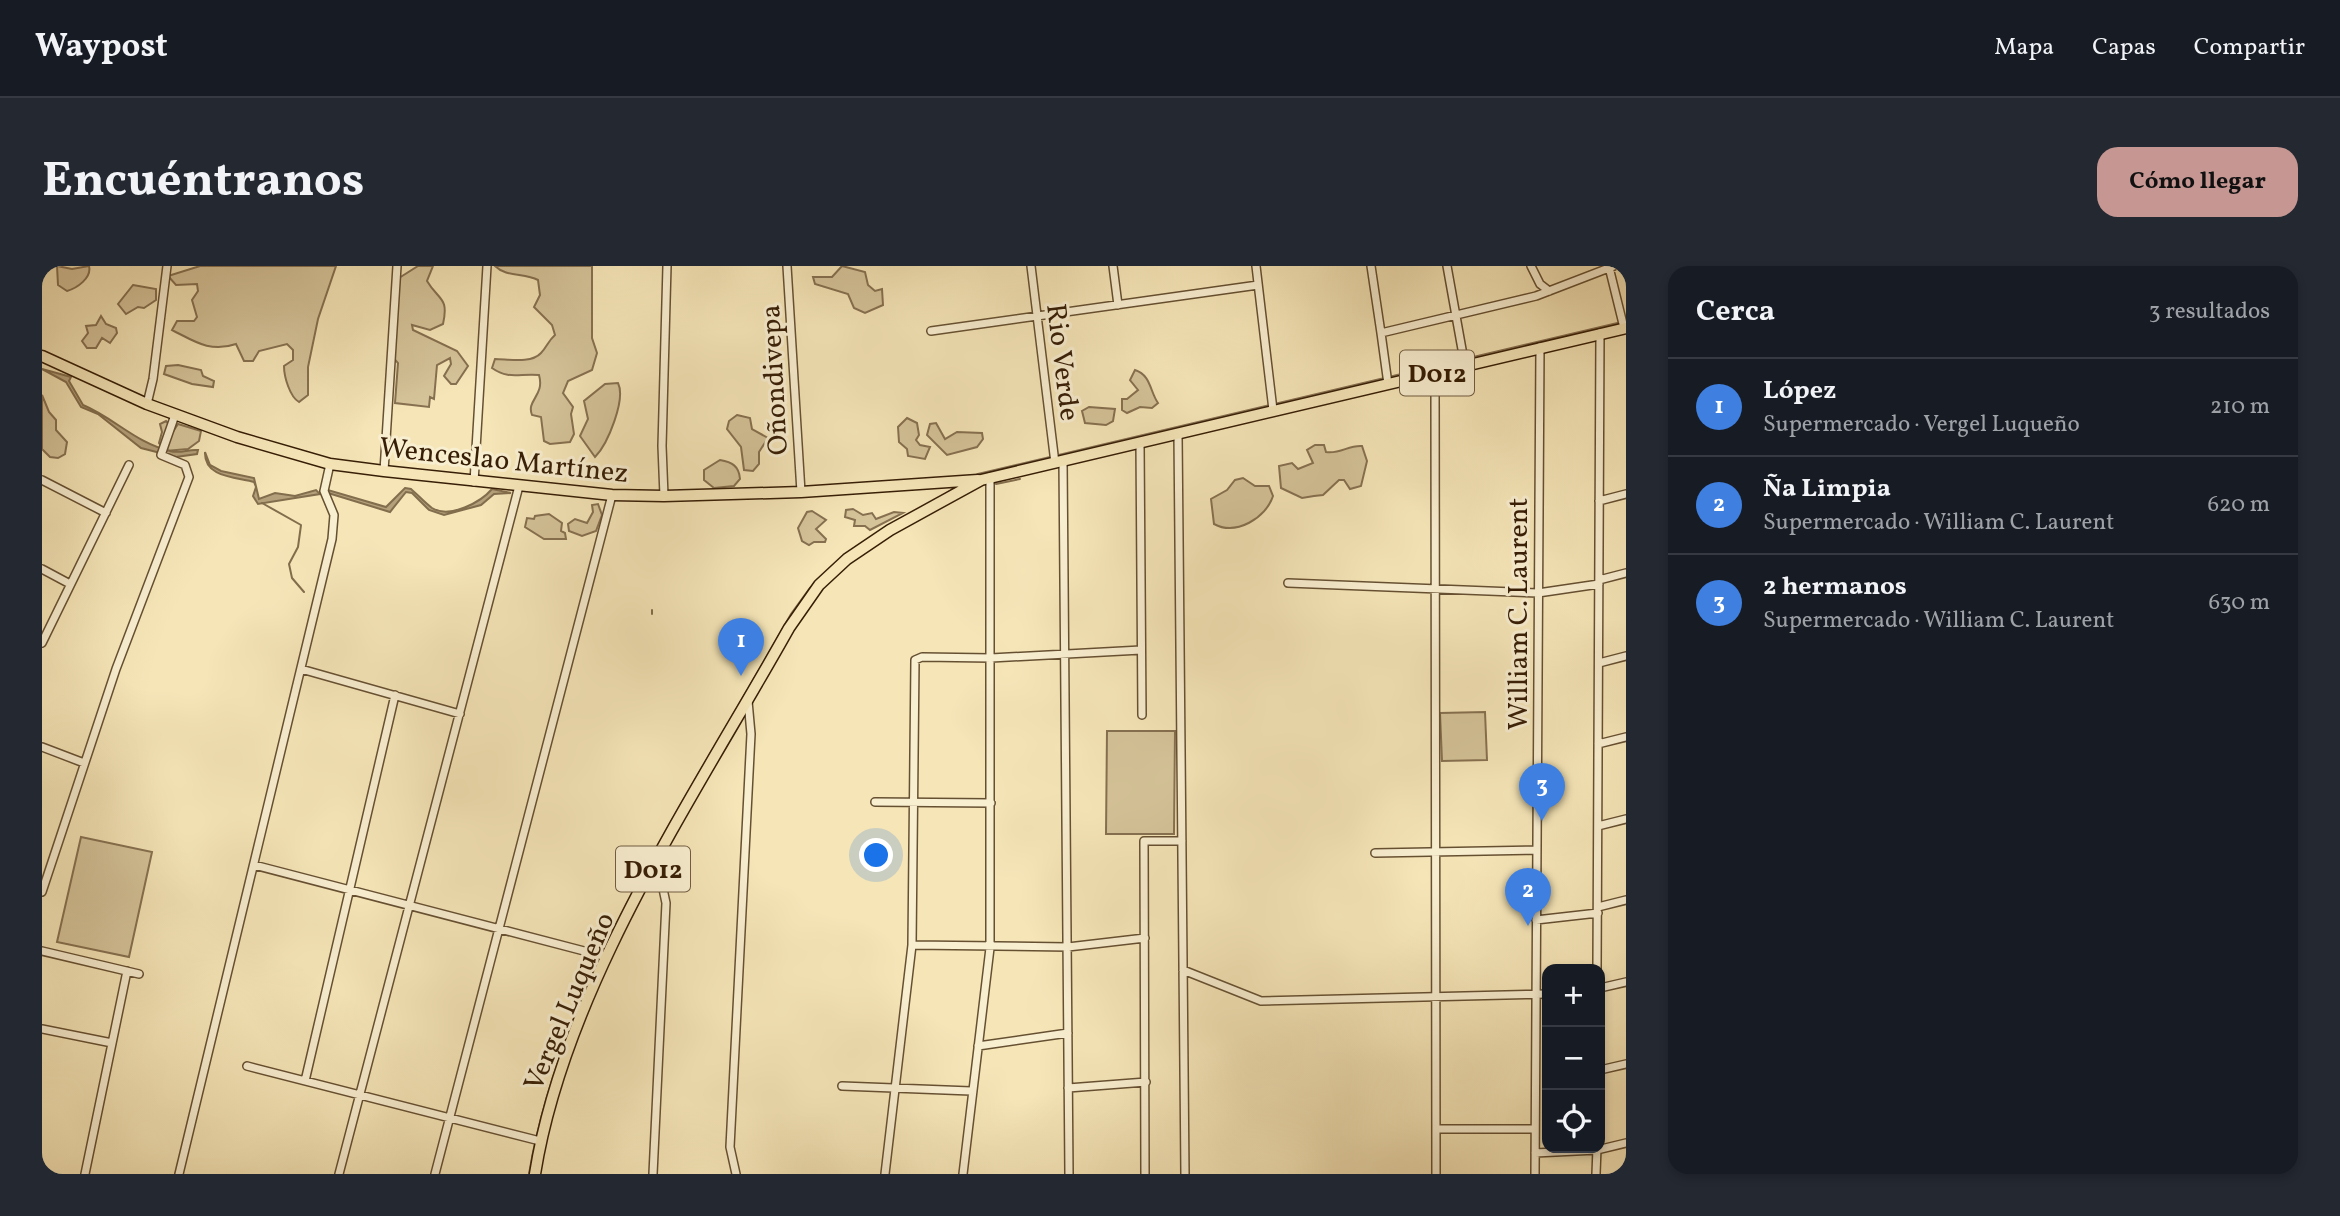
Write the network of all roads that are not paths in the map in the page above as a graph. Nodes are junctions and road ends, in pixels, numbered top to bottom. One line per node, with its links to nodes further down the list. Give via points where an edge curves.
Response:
1 (167, 266): 27 (street)
2 (397, 266): 35 (street)
3 (487, 266): 38 (street)
4 (667, 266): 43 (street)
5 (788, 266): 40 (street, Oñondivepa)
6 (1031, 266): 16 (street, Rio Verde)
7 (1113, 266): 15 (street)
8 (1256, 266): 13 (street)
9 (1371, 266): 20 (street)
10 (1447, 266): 17 (street)
11 (1531, 266): 14 (street)
12 (1611, 267): 14 (street); 18 (street)
13 (1258, 285): 15 (street); 28 (street)
14 (1549, 291): 17 (street)
15 (1118, 305): 16 (street)
16 (1038, 316): 19 (street); 32 (street, Rio Verde)
17 (1456, 317): 20 (street); 24 (street)
18 (1625, 328): 21 (main road, D012)
19 (931, 331)
20 (1381, 333): 26 (street)
21 (1600, 333): 22 (main road, D012); 44 (street)
22 (1540, 347): 24 (main road, D012); 52 (street, William C. Laurent)
23 (42, 356): 27 (main road, Wenceslao Martínez)
24 (1465, 366): 25 (main road, D012)
25 (1435, 373): 26 (main road, D012); 51 (street)
26 (1388, 384): 28 (main road, D012)
27 (146, 404): 29 (main road, Wenceslao Martínez)
28 (1273, 410): 30 (main road, D012)
29 (175, 415): 33 (main road, Wenceslao Martínez); 67 (street, via 161,455 185,465 189,477)
30 (1178, 434): 31 (main road, D012); 73 (street)
31 (1140, 443): 32 (main road, D012); 54 (street)
32 (1059, 462): 36 (main road, D012); 55 (street, Rio Verde)
33 (330, 464): 35 (main road, Wenceslao Martínez); 59 (street, via 324,491 334,523)
34 (129, 465): 45 (street)
35 (384, 471): 38 (main road, Wenceslao Martínez)
36 (986, 478): 40 (main road, Wenceslao Martínez); 57 (street); 61 (main road, Vergel Luqueño / D012, via 868,543 833,571 803,608)
37 (42, 480): 45 (street)
38 (474, 482): 39 (main road, Wenceslao Martínez)
39 (519, 486): 42 (main road, Wenceslao Martínez); 62 (street)
40 (801, 492): 43 (main road, Wenceslao Martínez)
41 (1626, 494): 44 (street)
42 (612, 495): 43 (main road, Wenceslao Martínez); 85 (street)
43 (664, 496)
44 (1600, 502): 48 (street)
45 (106, 513): 50 (street)
46 (42, 569): 50 (street)
47 (1626, 573): 48 (street)
48 (1599, 582): 52 (street); 58 (street)
49 (1288, 583): 51 (street)
50 (70, 584): 53 (street)
51 (1436, 589): 52 (street); 75 (street)
52 (1538, 593): 74 (street, William C. Laurent)
53 (42, 643)
54 (1141, 650): 55 (street); 63 (street)
55 (1067, 655): 57 (street); 88 (street, Rio Verde)
56 (1626, 656): 58 (street)
57 (991, 659): 69 (street, via 915,660); 70 (street)
58 (1599, 663): 65 (street)
59 (301, 668): 60 (street); 77 (street)
60 (395, 695): 62 (street); 79 (street)
61 (748, 701): 78 (main road, Vergel Luqueño / D012); 124 (street, via 751,734)
62 (460, 714): 82 (street)
63 (1142, 715)
64 (1626, 737): 65 (street)
65 (1598, 744): 72 (street)
66 (42, 747): 67 (street)
67 (84, 763): 80 (street)
68 (875, 802): 69 (street)
69 (915, 802): 70 (street); 87 (street)
70 (991, 803): 89 (street)
71 (1626, 819): 72 (street)
72 (1598, 826): 83 (street)
73 (1182, 841): 86 (street, via 1144,841); 93 (street)
74 (1537, 850): 75 (street); 84 (street, William C. Laurent)
75 (1436, 852): 76 (street); 99 (street)
76 (1375, 853)
77 (254, 865): 79 (street); 126 (street)
78 (652, 870): 91 (main road, Vergel Luqueño / D012); 130 (street, via 662,884 666,903)
79 (348, 889): 82 (street); 108 (street)
80 (42, 892)
81 (1626, 900): 83 (street)
82 (410, 906): 85 (street); 114 (street)
83 (1598, 910): 84 (street); 92 (street)
84 (1536, 920): 100 (street, William C. Laurent)
85 (499, 929): 91 (street); 115 (street)
86 (1144, 938): 88 (street); 109 (street)
87 (912, 945): 89 (street); 111 (street)
88 (1068, 947): 89 (street); 102 (street, Rio Verde)
89 (990, 948): 104 (street)
90 (42, 951): 94 (street)
91 (607, 957): 118 (main road, Vergel Luqueño / D012, via 557,1077)
92 (1598, 964)
93 (1183, 970): 99 (street, via 1261,1001); 137 (street)
94 (127, 971): 95 (street); 103 (street)
95 (139, 974)
96 (1626, 982): 97 (street)
97 (1605, 987)
98 (1542, 994): 100 (street)
99 (1437, 995): 100 (street); 116 (street)
100 (1536, 995): 117 (street, William C. Laurent)
101 (42, 1029): 103 (street)
102 (1068, 1033): 104 (street); 112 (street, Rio Verde)
103 (112, 1043): 125 (street)
104 (978, 1046): 113 (street)
105 (1626, 1064): 107 (street)
106 (247, 1066): 108 (street)
107 (1605, 1069)
108 (305, 1081): 114 (street)
109 (1146, 1082): 112 (street); 136 (street)
110 (842, 1086): 111 (street)
111 (893, 1088): 113 (street); 133 (street)
112 (1068, 1088): 135 (street, Rio Verde)
113 (971, 1091): 134 (street)
114 (360, 1095): 115 (street); 127 (street)
115 (449, 1118): 118 (street); 128 (street)
116 (1436, 1129): 117 (street); 138 (street)
117 (1535, 1129): 121 (street, William C. Laurent)
118 (540, 1141): 129 (main road, Vergel Luqueño / D012)
119 (1626, 1143): 120 (street)
120 (1605, 1147)
121 (1535, 1153): 122 (street); 139 (street, William C. Laurent)
122 (1542, 1153)
123 (1597, 1153): 140 (street)
124 (732, 1165): 131 (street); 132 (street)
125 (85, 1174)
126 (179, 1174)
127 (340, 1174)
128 (435, 1174)
129 (535, 1174)
130 (653, 1174)
131 (729, 1174)
132 (736, 1174)
133 (884, 1174)
134 (963, 1174)
135 (1069, 1174)
136 (1145, 1174)
137 (1185, 1174)
138 (1436, 1174)
139 (1535, 1174)
140 (1596, 1174)

